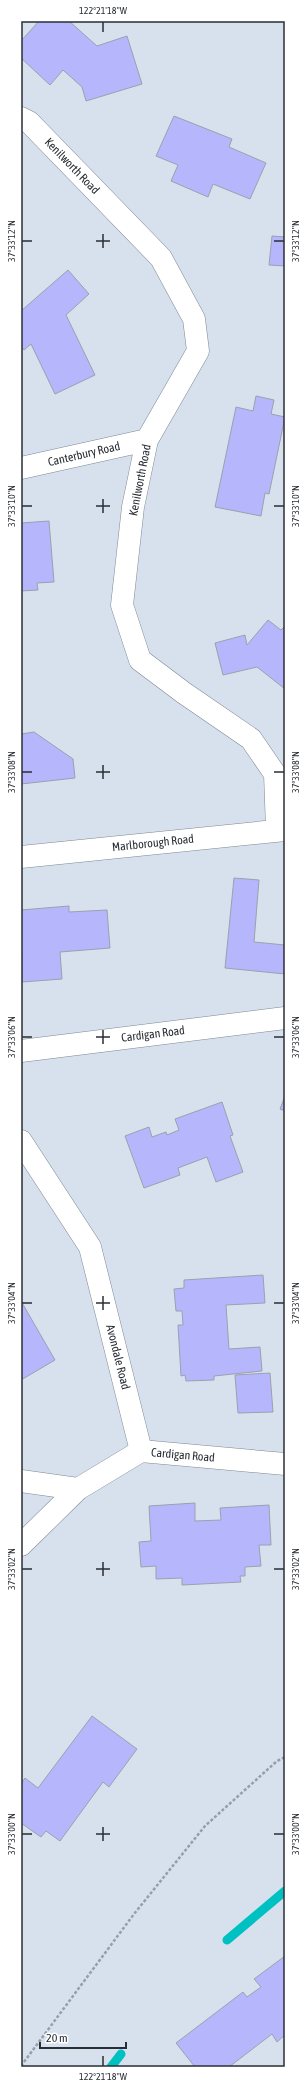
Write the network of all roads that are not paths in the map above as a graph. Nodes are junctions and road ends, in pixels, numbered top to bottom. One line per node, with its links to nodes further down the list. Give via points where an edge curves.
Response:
1 (21, 118): 2 (street, Kenilworth Road, via 29,122 161,258 194,319 198,351)
2 (147, 440): 3 (street, Canterbury Road); 4 (street, Kenilworth Road, via 133,507 122,605 140,660 251,738 275,774)
3 (21, 468)
4 (281, 829): 5 (street, Marlborough Road)
5 (21, 857)
6 (285, 1018): 7 (street, Cardigan Road)
7 (21, 1051)
8 (21, 1141): 9 (street, Avondale Road, via 90,1247)
9 (141, 1451): 10 (street, Cardigan Road); 12 (street, Cardigan Road)
10 (285, 1464)
11 (21, 1481): 12 (street)
12 (78, 1489): 13 (street)
13 (21, 1545)

